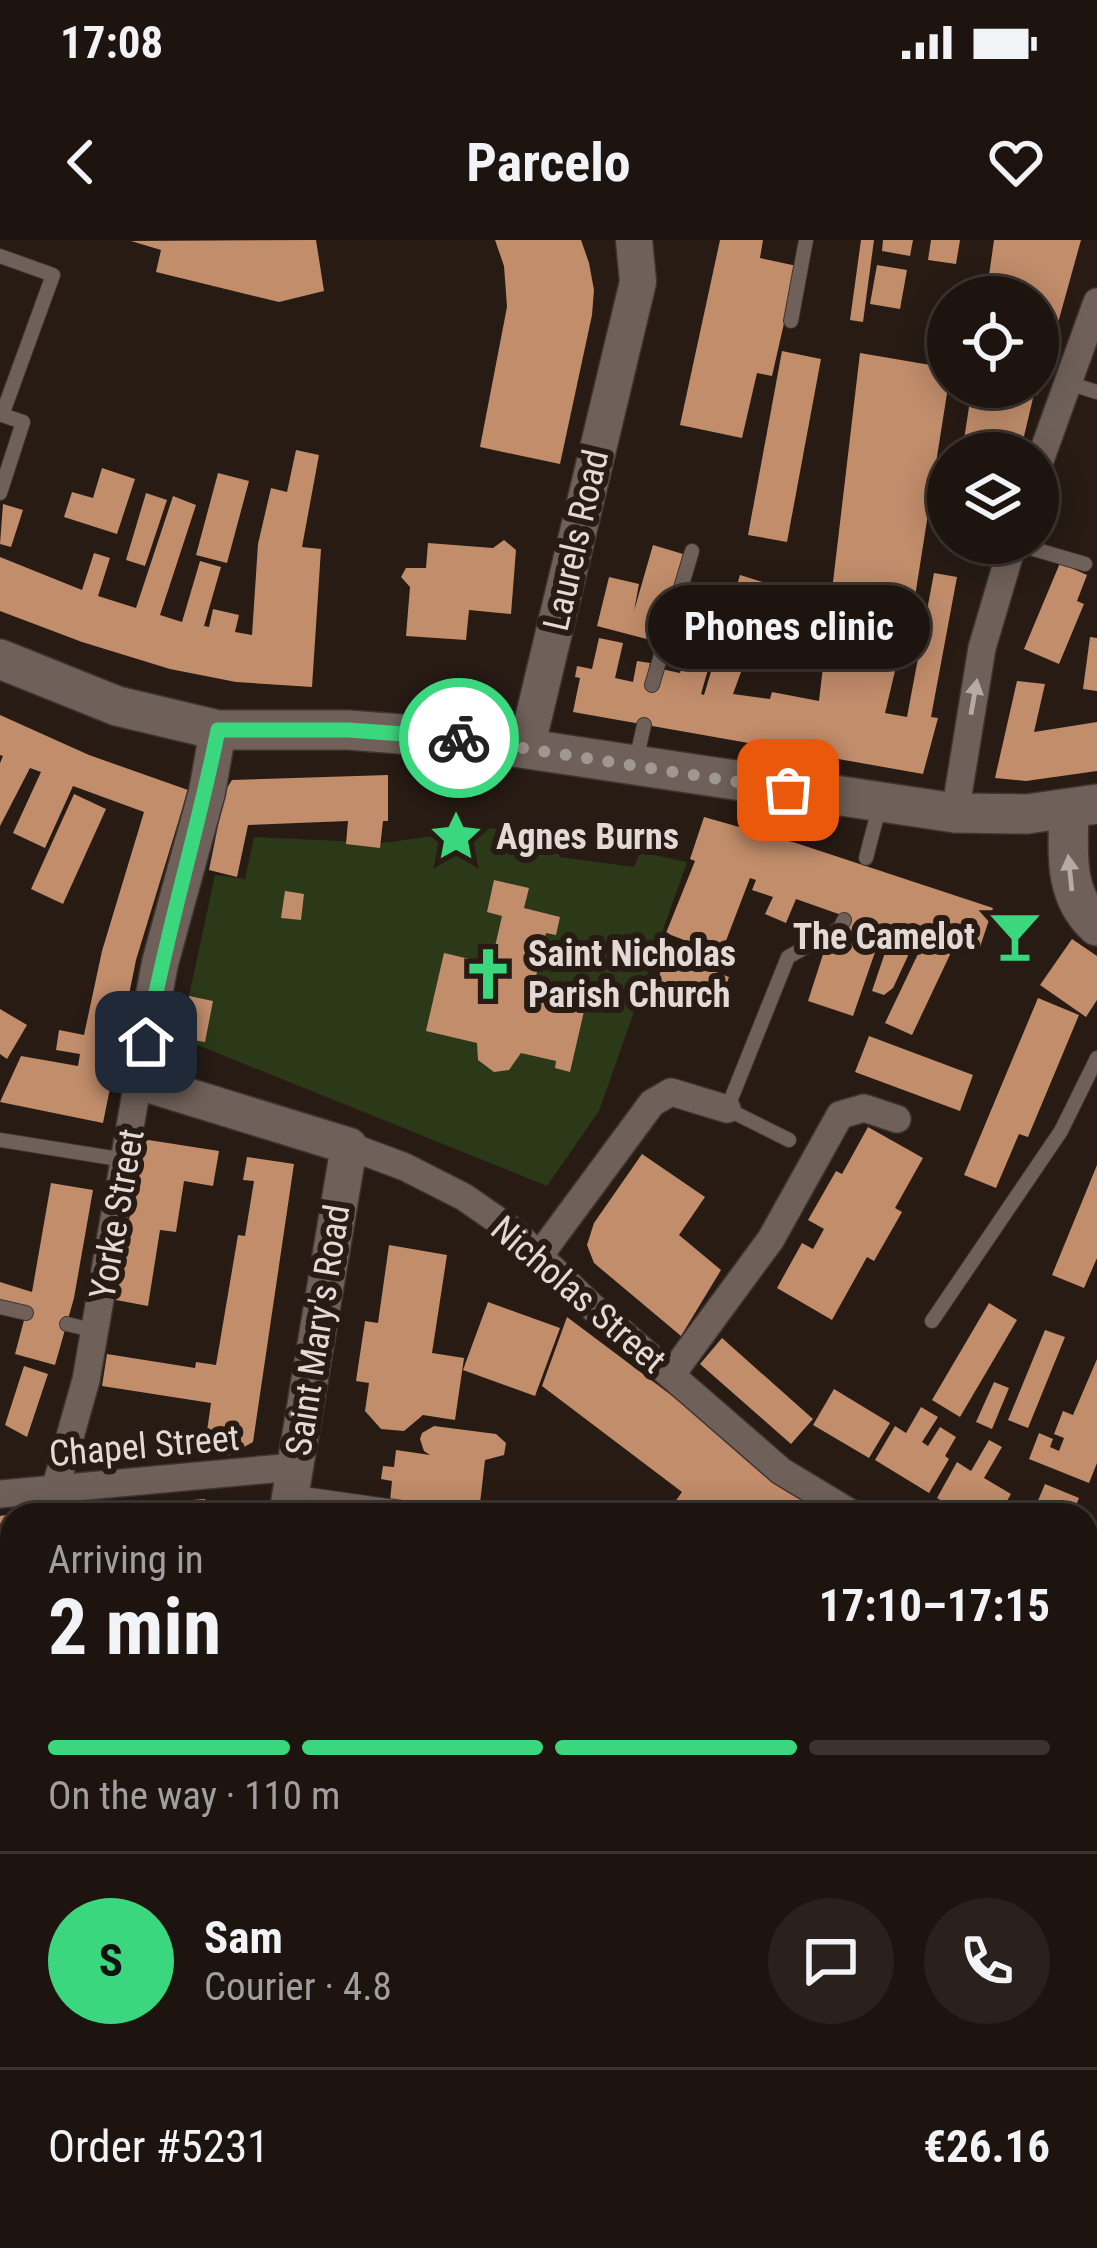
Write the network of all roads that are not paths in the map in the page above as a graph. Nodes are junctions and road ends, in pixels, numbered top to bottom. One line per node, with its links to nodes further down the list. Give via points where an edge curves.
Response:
1 (611, 240): 7 (street, Laurels Road)
2 (634, 240): 7 (street, Laurels Road, via 638,282)
3 (806, 240): 6 (lane)
4 (0, 256): 11 (lane, via 53,275 2,416 23,422)
5 (1097, 302): 8 (street)
6 (790, 321)
7 (625, 332): 20 (street, Laurels Road)
8 (1068, 383): 9 (lane); 10 (street)
9 (1097, 392)
10 (1050, 432)
11 (0, 493)
12 (692, 551): 17 (lane)
13 (1059, 557): 15 (lane)
14 (1007, 564): 24 (street, one-way to 14, via 982,648)
15 (1084, 565)
16 (0, 659): 19 (main road, via 117,706)
17 (652, 685)
18 (644, 725): 21 (lane)
19 (218, 730): 20 (main road, via 397,732); 29 (street, Yorke Street)
20 (526, 748): 21 (main road)
21 (635, 766): 22 (main road)
22 (879, 803): 24 (main road); 25 (lane)
23 (1083, 807): 24 (main road); 27 (main road, one-way to 23, via 1071,890)
24 (955, 813)
25 (866, 858)
26 (844, 920): 30 (lane, via 788,957)
27 (1097, 926)
28 (1097, 1058): 39 (lane, via 1061,1131)
29 (139, 1081): 34 (street, Nicholas Street); 35 (street, Yorke Street)
30 (727, 1108): 33 (lane); 36 (street, via 671,1092 652,1103)
31 (897, 1119): 42 (street, via 864,1108 840,1115 771,1239)
32 (0, 1140): 35 (lane)
33 (789, 1140)
34 (349, 1146): 36 (street, Nicholas Street, via 464,1197); 44 (street, Saint Mary's Road)
35 (126, 1160): 41 (street, Yorke Street)
36 (539, 1256): 42 (street, Nicholas Street)
37 (0, 1306): 38 (lane)
38 (26, 1313)
39 (932, 1321)
40 (67, 1324): 41 (lane)
41 (96, 1331): 43 (street, Yorke Street)
42 (671, 1375): 47 (street, Nicholas Street, via 781,1471)
43 (56, 1486): 44 (street, Chapel Street); 45 (street, Chapel Street)
44 (291, 1492): 46 (lane)
45 (0, 1495)
46 (368, 1503)
47 (834, 1503)

